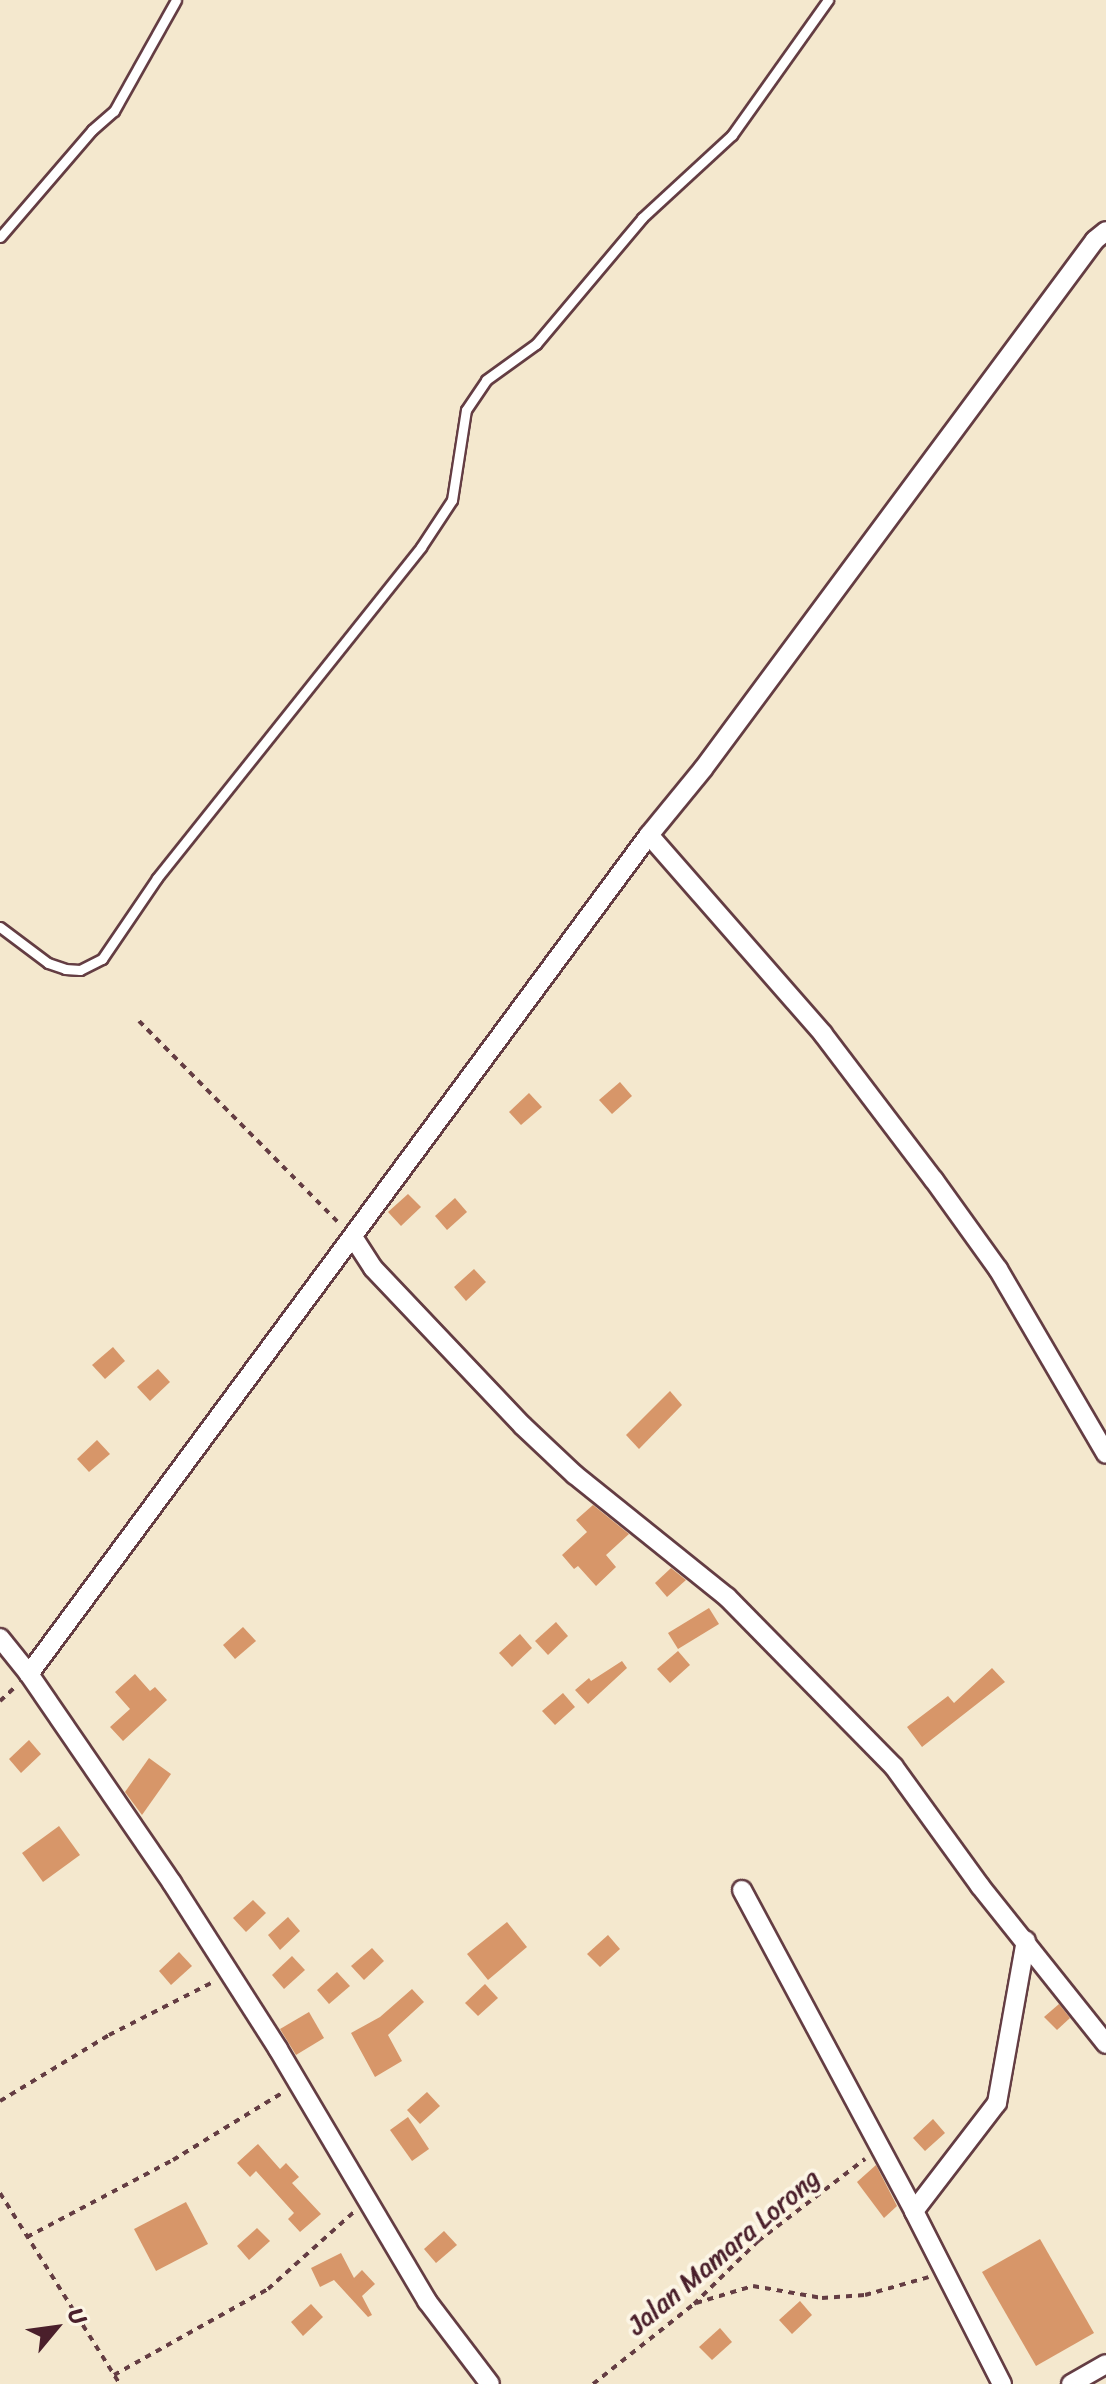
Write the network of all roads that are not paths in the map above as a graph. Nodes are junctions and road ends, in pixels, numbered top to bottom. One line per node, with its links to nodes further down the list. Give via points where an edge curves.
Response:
1 (176, 0): 4 (lane, via 114,111)
2 (828, 0): 6 (lane, via 732,135 642,218 536,344 486,380 466,410 452,500 421,547 157,878 102,959 80,970 65,969 48,963)
3 (1106, 231): 5 (street)
4 (0, 237)
5 (649, 835): 7 (street); 8 (street, via 823,1034 934,1180 998,1269)
6 (0, 927)
7 (353, 1237): 10 (street); 12 (street, via 373,1268 523,1426 575,1475 727,1597 867,1738)
8 (1106, 1454)
9 (0, 1638): 10 (street)
10 (29, 1674): 16 (street, via 231,1973 427,2301)
11 (742, 1890): 14 (street)
12 (1026, 1941): 13 (street); 14 (street, via 997,2103)
13 (1106, 2044)
14 (914, 2211): 17 (street)
15 (1106, 2364): 18 (street)
16 (490, 2384)
17 (1002, 2384)
18 (1071, 2384)

